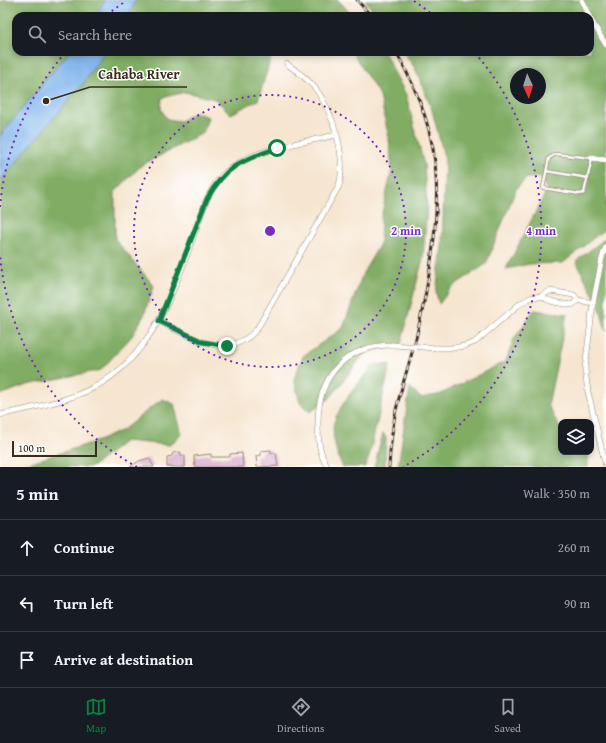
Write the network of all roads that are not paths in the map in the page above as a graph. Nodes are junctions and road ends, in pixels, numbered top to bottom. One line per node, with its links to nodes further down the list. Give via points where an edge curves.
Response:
1 (582, 0): 2 (street)
2 (587, 12)
3 (594, 25): 4 (street)
4 (606, 45)
5 (287, 64): 6 (street, via 315,88 325,105)
6 (336, 135): 15 (street, via 277,148 254,156 227,171 216,182); 15 (street, via 342,164 339,186 257,329 248,339 227,346 214,345)
7 (592, 158): 8 (street); 9 (lane, via 552,155); 10 (lane)
8 (606, 160)
9 (546, 170): 10 (lane); 10 (lane, via 543,188 580,194 586,191)
10 (588, 178)
11 (606, 246): 14 (street)
12 (541, 296): 13 (street, via 550,302 572,305); 13 (street, via 550,291 562,292 574,295); 17 (street, bridge, via 521,303 475,342 465,346 369,347 343,361 327,378 321,395 318,440)
13 (578, 300): 14 (street)
14 (593, 303): 18 (street, via 585,369)
15 (159, 321): 16 (street, via 135,356 93,388 36,407)
16 (0, 415)
17 (325, 467)
18 (606, 467)

